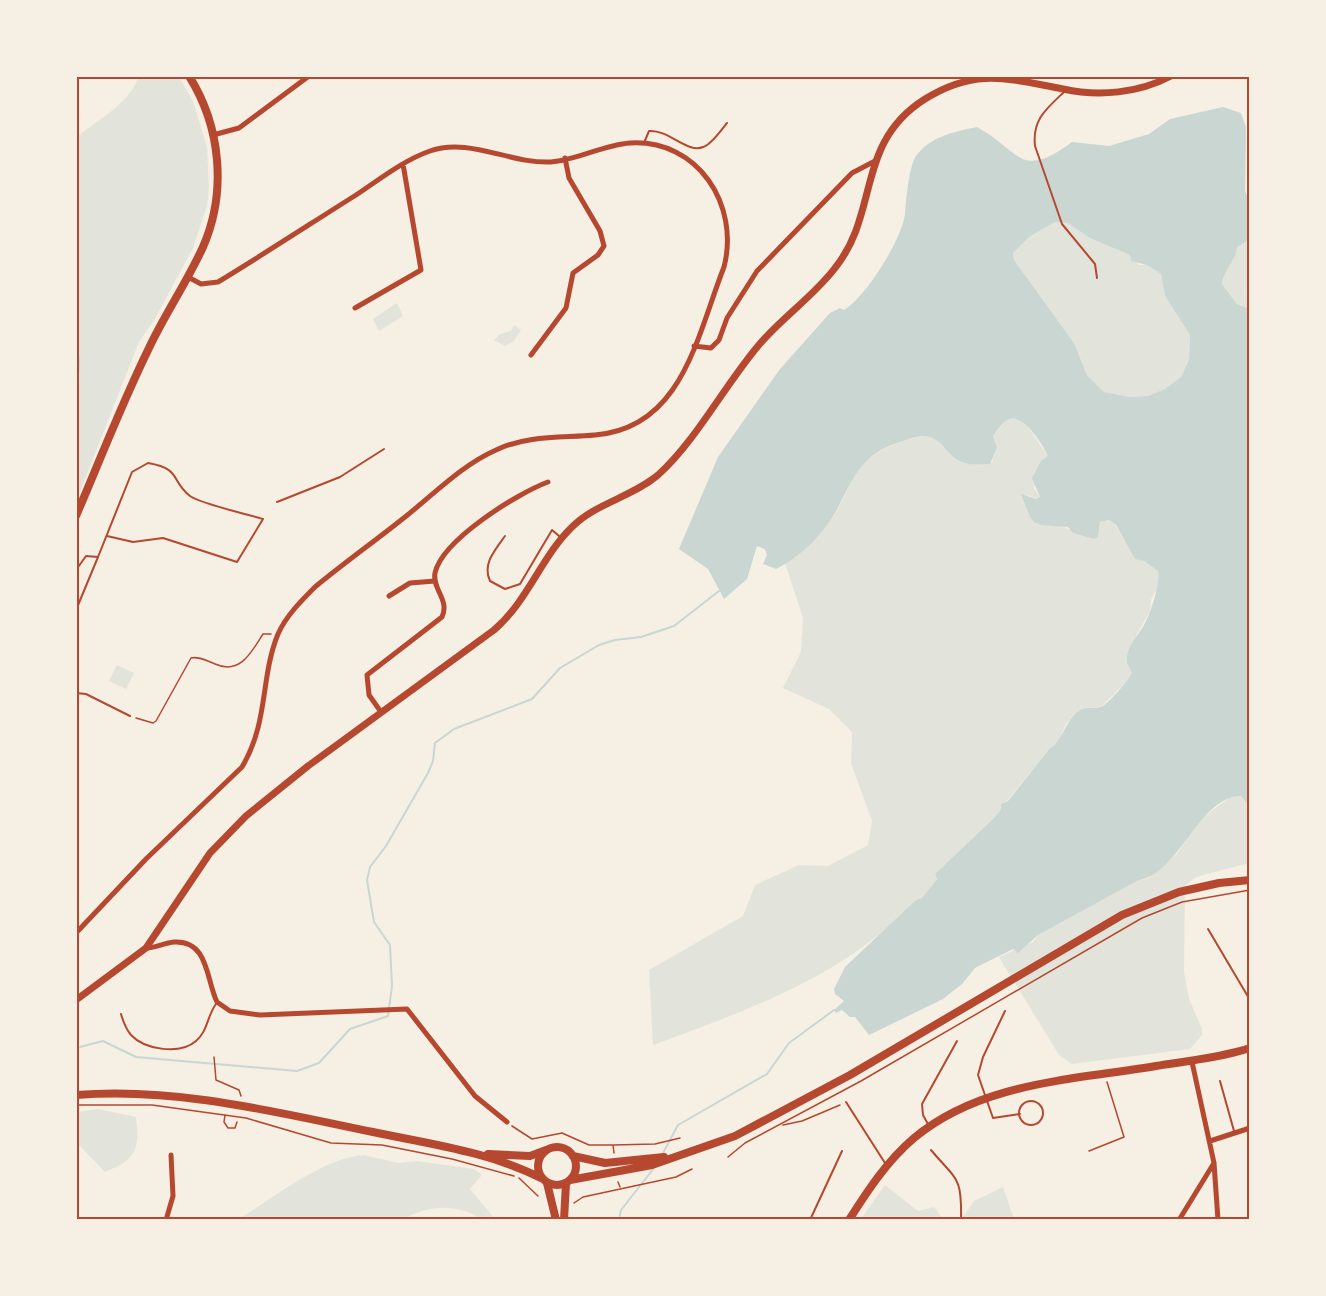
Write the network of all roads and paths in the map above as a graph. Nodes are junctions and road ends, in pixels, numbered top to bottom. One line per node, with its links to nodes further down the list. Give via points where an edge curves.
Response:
1 (189, 76): 7 (main road, via 203,102)
2 (309, 76): 7 (street, via 239,128)
3 (1171, 76): 5 (street, via 1153,86 1128,91)
4 (1004, 77): 5 (street); 10 (street, via 977,78 926,99 895,124 880,145)
5 (1066, 90): 13 (lane, via 1041,113 1036,124 1037,159 1062,224 1095,264)
6 (727, 123): 8 (lane, via 705,147 696,149 658,130 649,131)
7 (213, 135): 12 (main road, via 218,169 216,202 204,245)
8 (644, 143): 9 (street); 15 (street, via 664,147 698,167 714,186 724,209 727,254)
9 (565, 158): 11 (street, via 552,162 522,159 455,146 435,149); 16 (street, via 569,178 600,231 604,246 573,273 566,308)
10 (875, 161): 15 (street, via 852,173 770,256 746,285 719,340 711,348); 23 (street, via 851,241 834,269 758,346 668,466 643,486 581,519)
11 (403, 164): 12 (street, via 218,282 201,284); 14 (street, via 421,270)
12 (188, 277): 20 (main road, via 143,360)
13 (1097, 278)
14 (355, 308)
15 (694, 346): 29 (street, via 679,383 652,414 618,431 524,441 485,456 315,587 294,609)
16 (531, 355)
17 (384, 449): 19 (lane, via 340,477)
18 (548, 482): 26 (street, via 532,488 474,527 443,558)
19 (277, 502)
20 (76, 516)
21 (107, 536): 21 (lane, via 132,472 148,463 174,473 190,496 263,519 240,560 234,562 163,538 134,542); 24 (lane)
22 (505, 536): 23 (lane, via 490,558 487,571 490,581 505,590 520,584 552,530)
23 (562, 538): 31 (street, via 528,592 503,622)
24 (98, 557): 25 (lane, via 86,556); 28 (lane)
25 (76, 570)
26 (435, 581): 27 (street, via 410,583); 31 (street, via 443,598 442,617 367,675 369,695)
27 (389, 596)
28 (76, 610)
29 (278, 636): 32 (path, via 263,634 239,665 221,667 191,657 153,723); 36 (street, via 262,718 242,767)
30 (76, 693): 32 (lane)
31 (381, 712): 37 (street, via 235,825 210,853)
32 (130, 716)
33 (1250, 879): 73 (main road, via 1179,892 1122,915 804,1101 735,1136)
34 (1250, 890): 58 (path, via 1204,897 1142,918)
35 (1208, 929): 39 (lane)
36 (76, 933)
37 (146, 948): 38 (street); 40 (street, via 172,942 196,948 206,963)
38 (76, 1000)
39 (1250, 1000)
40 (218, 1002): 42 (lane, via 204,1033 191,1045 180,1048 141,1043 130,1034); 57 (street, via 230,1011 247,1014 407,1009 475,1096)
41 (1005, 1011): 51 (lane, via 979,1068)
42 (121, 1014)
43 (957, 1041): 59 (lane, via 922,1104)
44 (1250, 1048): 46 (main road)
45 (214, 1057): 50 (path, via 216,1080 239,1090)
46 (1192, 1062): 47 (main road); 63 (street)
47 (1105, 1075): 51 (main road); 68 (path, via 1124,1137)
48 (1220, 1081): 61 (lane)
49 (76, 1095): 69 (main road, via 173,1094)
50 (242, 1097)
51 (986, 1097): 54 (lane, via 993,1119); 59 (main road)
52 (846, 1102): 58 (path, via 802,1122); 76 (lane)
53 (76, 1105): 55 (path, via 144,1105)
54 (1020, 1114): 54 (lane, via 1030,1125 1041,1120 1043,1113 1038,1103 1031,1101 1021,1107)
55 (225, 1115): 56 (path, via 228,1128 235,1128); 82 (path, via 331,1143 382,1145 452,1159 518,1178)
56 (237, 1122)
57 (507, 1122): 64 (path, via 532,1139 553,1132 589,1146)
58 (783, 1125): 74 (path, via 745,1143)
59 (929, 1126): 76 (main road)
60 (1250, 1128): 61 (street)
61 (1235, 1134): 63 (street)
62 (680, 1138): 64 (path, via 655,1144)
63 (1210, 1141): 75 (street)
64 (613, 1145): 72 (path)
65 (548, 1150): 69 (main road, via 530,1156); 71 (main road, via 559,1147); 78 (main road, via 538,1164)
66 (931, 1150): 89 (lane, via 958,1181)
67 (842, 1151): 87 (lane)
68 (1089, 1151)
69 (472, 1154): 78 (main road, via 519,1167)
70 (171, 1155): 84 (street, via 173,1196)
71 (573, 1156): 73 (main road, via 605,1163); 79 (main road, via 576,1168)
72 (615, 1156)
73 (676, 1156): 79 (main road)
74 (728, 1157)
75 (1214, 1163): 90 (street); 91 (street)
76 (887, 1165): 88 (main road)
77 (692, 1169): 81 (path, via 676,1177)
78 (545, 1181): 79 (main road, via 558,1185); 85 (main road)
79 (568, 1182): 86 (main road)
80 (618, 1182): 81 (path)
81 (620, 1188): 83 (path)
82 (538, 1196)
83 (575, 1200)
84 (166, 1220)
85 (556, 1220)
86 (564, 1220)
87 (810, 1220)
88 (849, 1220)
89 (961, 1220)
90 (1179, 1220)
91 (1218, 1220)

